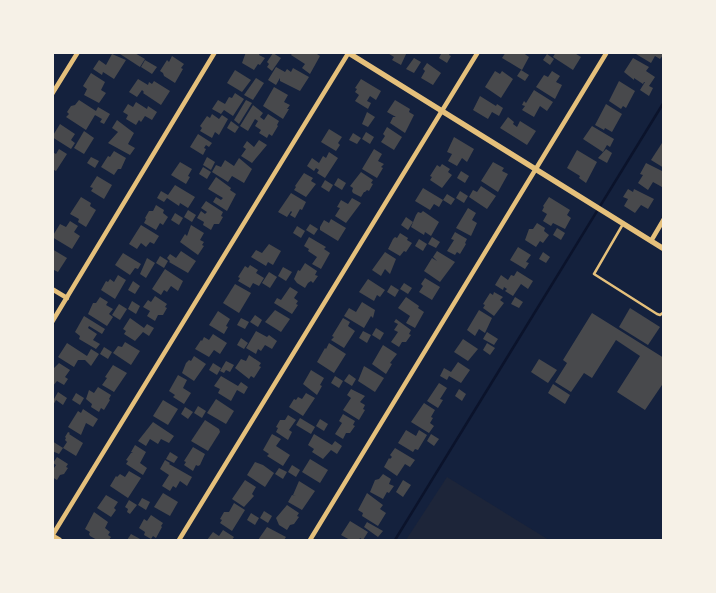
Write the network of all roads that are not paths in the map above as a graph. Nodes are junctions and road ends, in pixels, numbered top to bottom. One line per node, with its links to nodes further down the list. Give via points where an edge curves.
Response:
1 (78, 52): 6 (street)
2 (215, 52): 14 (street)
3 (478, 52): 7 (street)
4 (607, 52): 8 (street)
5 (348, 53): 7 (street); 17 (street)
6 (52, 94)
7 (442, 112): 8 (street); 19 (street)
8 (535, 170): 10 (street); 20 (street)
9 (664, 219): 11 (street)
10 (624, 224): 11 (street); 15 (lane, via 594,274 658,314)
11 (650, 240): 12 (street)
12 (664, 249)
13 (52, 289): 14 (street)
14 (67, 298): 16 (street)
15 (664, 312)
16 (52, 322)
17 (52, 536): 18 (street)
18 (59, 540)
19 (179, 540)
20 (310, 540)

